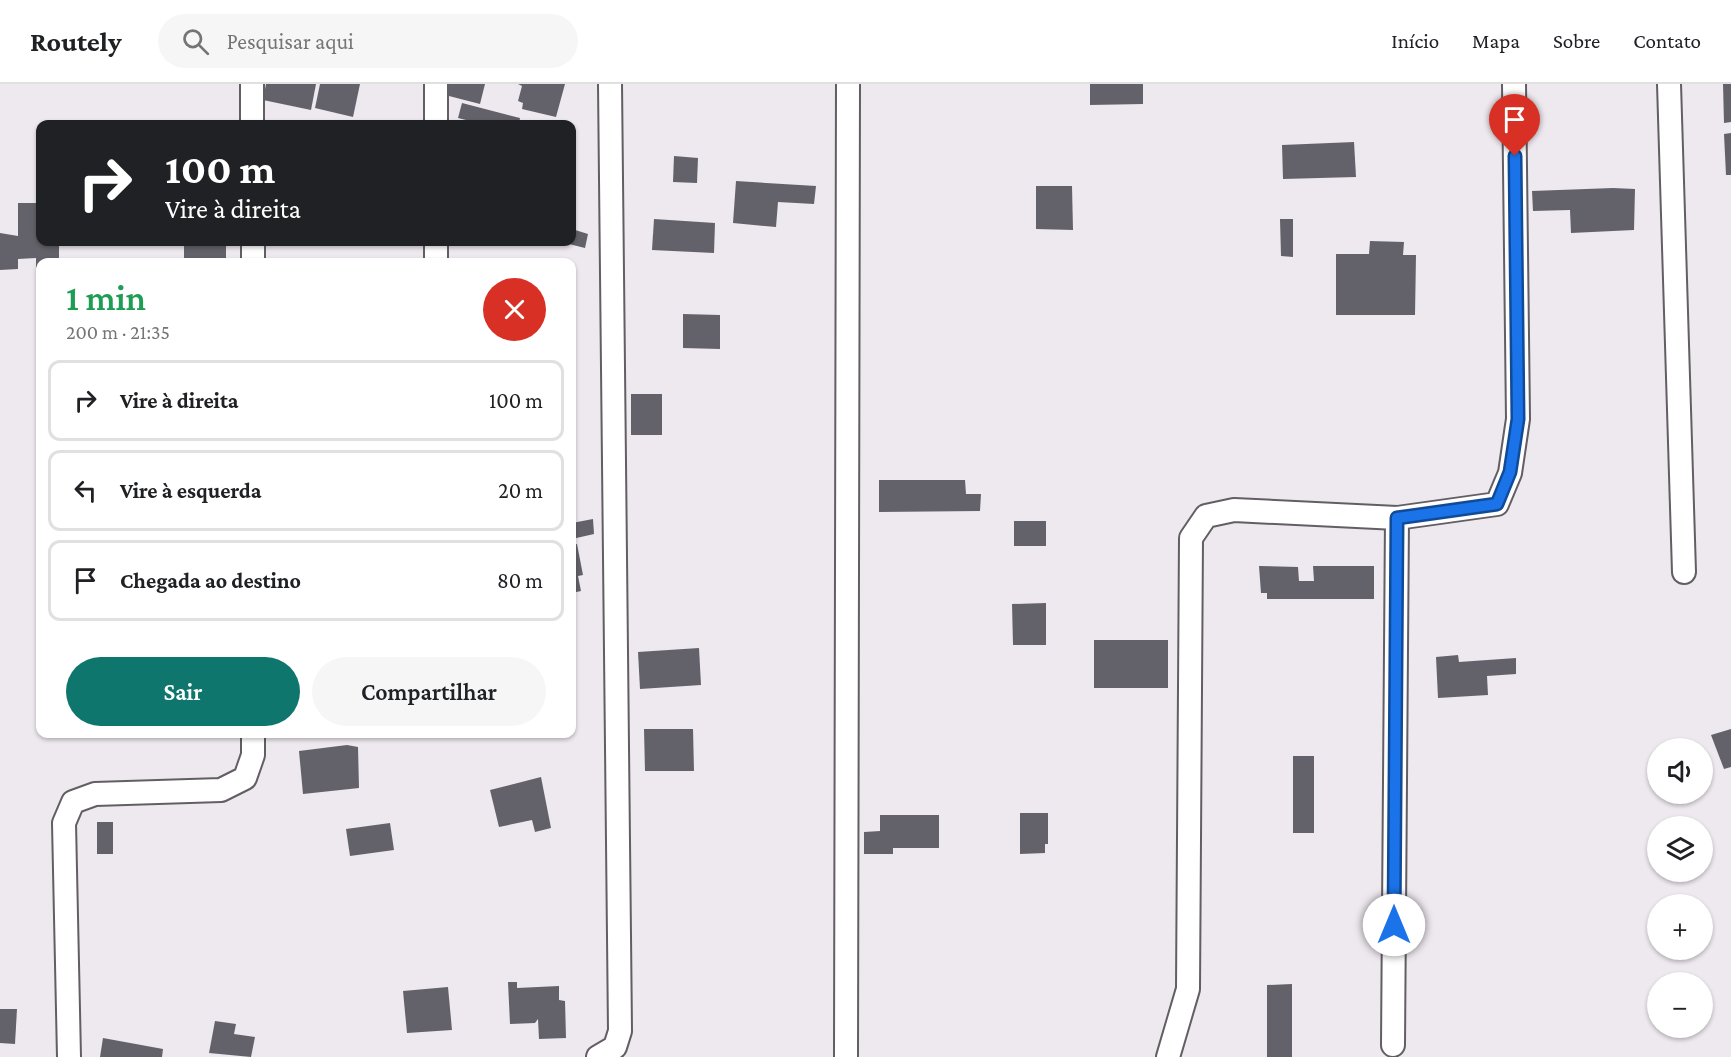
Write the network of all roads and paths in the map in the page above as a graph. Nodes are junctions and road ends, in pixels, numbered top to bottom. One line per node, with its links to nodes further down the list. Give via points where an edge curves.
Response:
1 (252, 84): 7 (street)
2 (436, 84): 8 (street)
3 (610, 84): 14 (street, via 620,1031 615,1047)
4 (848, 84): 15 (street)
5 (1514, 84): 9 (street, via 1518,419 1510,472 1497,504)
6 (1669, 84): 10 (street)
7 (252, 120)
8 (436, 120)
9 (1397, 518): 12 (street); 16 (street, via 1234,510 1206,516 1191,538 1188,989)
10 (1684, 572)
11 (253, 738): 13 (street, via 253,755 245,778 221,790 95,794 74,802 64,823)
12 (1393, 1045)
13 (69, 1057)
14 (598, 1057)
15 (846, 1057)
16 (1168, 1057)

